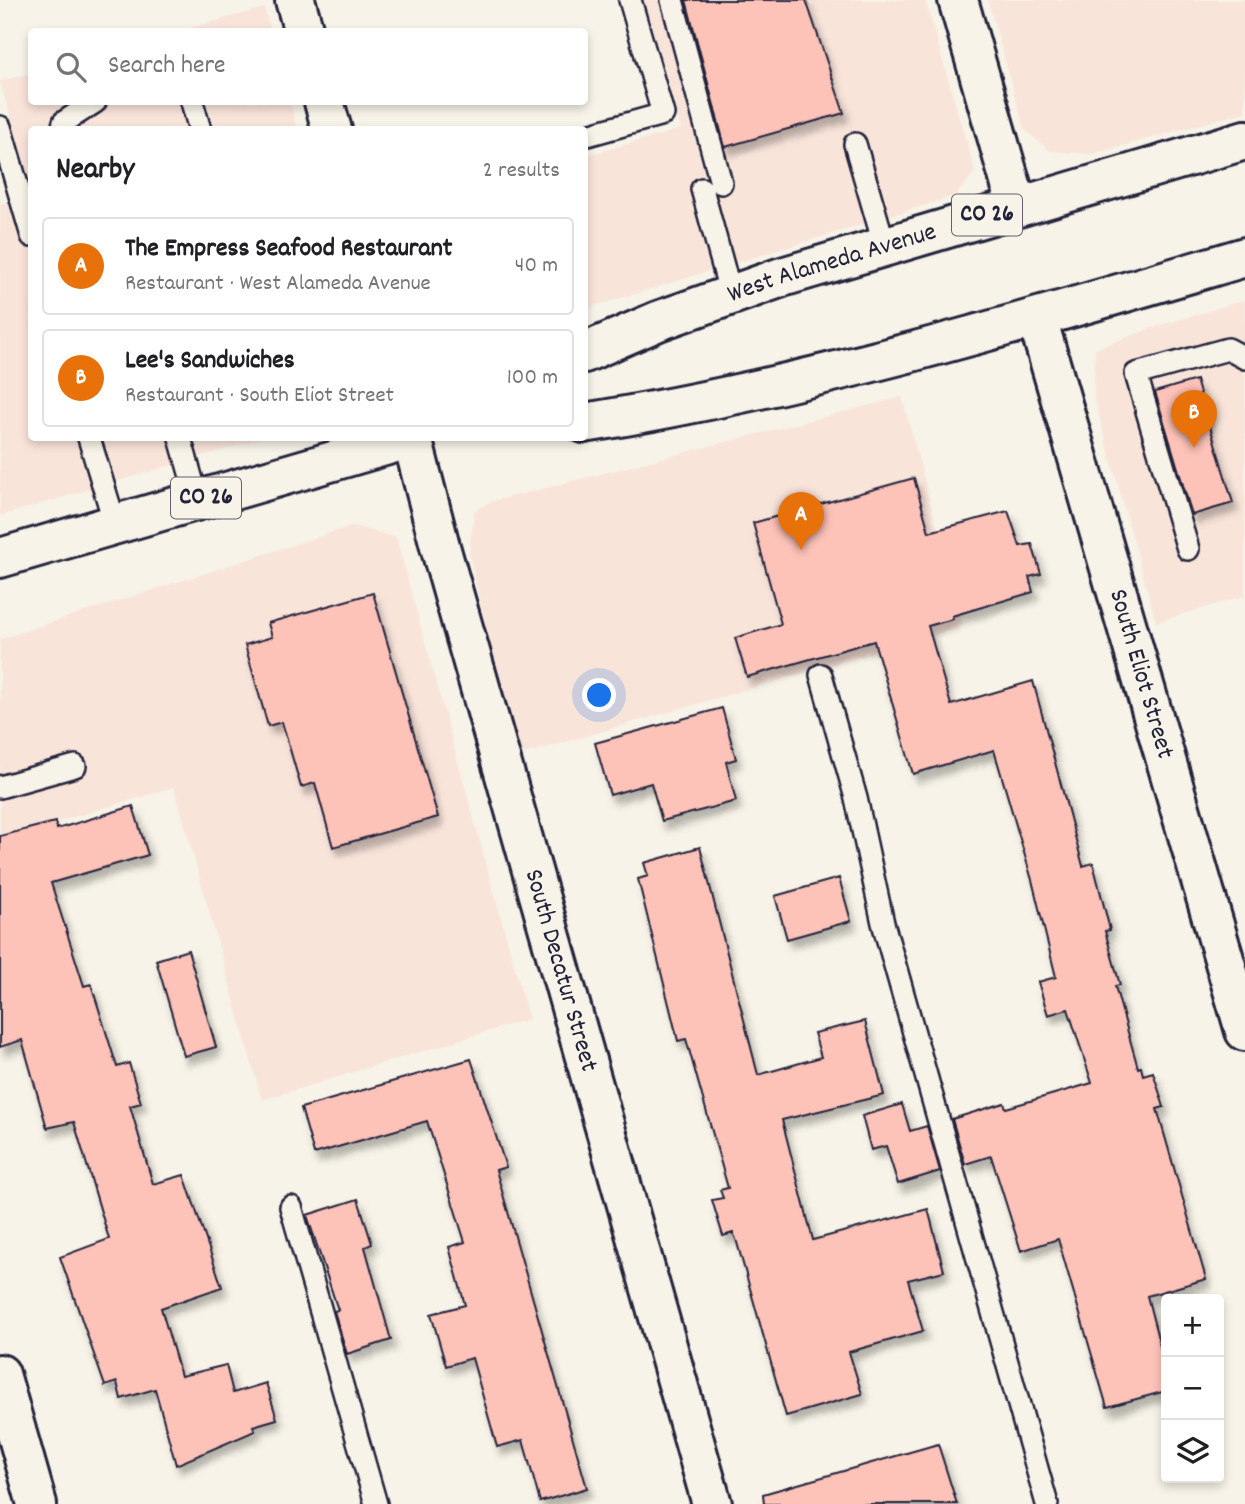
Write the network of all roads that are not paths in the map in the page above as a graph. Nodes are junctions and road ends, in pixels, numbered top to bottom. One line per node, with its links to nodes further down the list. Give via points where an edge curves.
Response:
1 (630, 0): 11 (lane, via 663,114)
2 (672, 0): 18 (lane)
3 (958, 0): 14 (street)
4 (90, 105): 7 (lane)
5 (193, 105): 8 (lane)
6 (325, 105): 9 (street)
7 (63, 126)
8 (199, 126)
9 (331, 126)
10 (0, 127): 15 (lane)
11 (588, 135)
12 (1245, 140): 14 (street, West Alameda Avenue / CO 26)
13 (855, 144): 16 (lane)
14 (1017, 206): 16 (street, West Alameda Avenue / CO 26)
15 (28, 222)
16 (885, 247): 18 (street, West Alameda Avenue / CO 26)
17 (1245, 257): 19 (street)
18 (731, 295): 20 (street, West Alameda Avenue / CO 26)
19 (1037, 318): 22 (street, via 850,369 696,404); 34 (street, South Eliot Street)
20 (588, 351)
21 (1245, 358): 29 (lane, via 1228,349 1136,374)
22 (588, 422)
23 (90, 441): 28 (lane)
24 (181, 441): 27 (lane)
25 (403, 441): 27 (street, CO 26)
26 (414, 441): 39 (street, South Decatur Street, via 440,550)
27 (198, 500): 28 (street, CO 26)
28 (115, 524): 30 (street, CO 26)
29 (1188, 549)
30 (0, 558)
31 (821, 675): 40 (lane, via 856,798 883,923)
32 (75, 766): 33 (lane)
33 (0, 787)
34 (1245, 1031)
35 (291, 1207): 38 (lane)
36 (0, 1374): 37 (street)
37 (37, 1504)
38 (376, 1504)
39 (712, 1504)
40 (1047, 1504)

